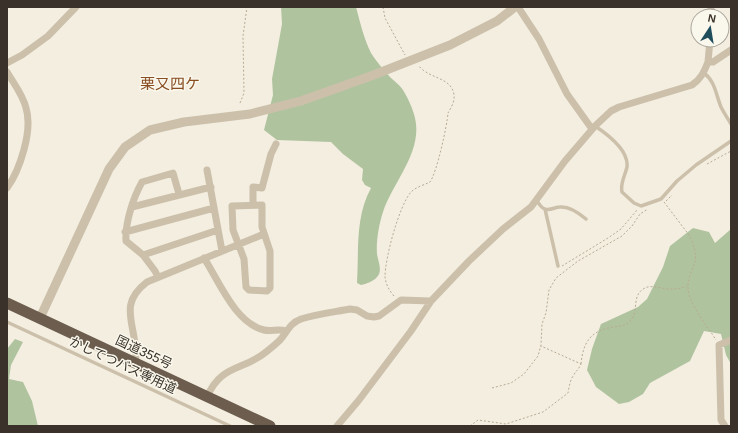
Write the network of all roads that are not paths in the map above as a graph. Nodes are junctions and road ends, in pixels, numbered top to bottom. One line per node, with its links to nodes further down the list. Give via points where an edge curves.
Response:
1 (76, 7): 6 (street, via 42,41)
2 (516, 7): 10 (street, via 539,39 567,94); 34 (street, via 474,34 408,62 301,101 250,114 184,122 150,130 125,147 109,169)
3 (709, 48): 5 (street)
4 (731, 50): 5 (street, via 713,62)
5 (708, 62): 8 (street)
6 (7, 63)
7 (7, 72): 15 (street, via 24,100 28,124 17,170)
8 (704, 73): 9 (lane, via 709,76 721,107); 10 (street, via 698,82 692,85 619,107)
9 (731, 124)
10 (593, 127): 11 (lane, via 604,132 621,150 627,164 621,185 622,192 640,206 661,199 696,165); 17 (street)
11 (731, 141)
12 (276, 144): 18 (street, via 262,188 253,187)
13 (207, 170): 14 (street)
14 (210, 187): 16 (street); 20 (street)
15 (7, 188)
16 (180, 194): 19 (street); 19 (street, via 173,173 142,182)
17 (536, 200): 21 (lane); 32 (street, via 469,261)
18 (253, 205): 25 (street, via 262,205 261,222); 26 (street, via 232,206 233,230)
19 (132, 207): 24 (street)
20 (214, 208): 23 (street); 24 (street)
21 (545, 209): 22 (lane, via 565,207); 30 (lane)
22 (586, 219)
23 (218, 230): 27 (street); 28 (street)
24 (125, 232): 28 (street, via 126,241)
25 (264, 234): 26 (street); 26 (street, via 270,251 270,288 266,291 249,290 246,287 244,259)
26 (239, 245): 27 (street)
27 (222, 251): 29 (street)
28 (143, 255): 31 (street)
29 (204, 258): 31 (street); 36 (street, via 228,300 246,319 265,330)
30 (558, 266)
31 (158, 277): 38 (street, via 143,285 130,306)
32 (431, 301): 36 (street, via 398,301 379,316 367,316 350,309 301,319); 43 (street, via 411,331)
33 (7, 303): 34 (highway, 国道355号)
34 (40, 318): 38 (highway, 国道355号)
35 (7, 322): 41 (lane, かしてつバス専用道)
36 (286, 331): 39 (street, via 259,358 235,367 219,378)
37 (731, 340): 40 (street, via 719,345)
38 (135, 363): 39 (highway, 国道355号)
39 (207, 397): 42 (highway, 国道355号)
40 (722, 425)
41 (230, 426)
42 (270, 426)
43 (337, 426)

